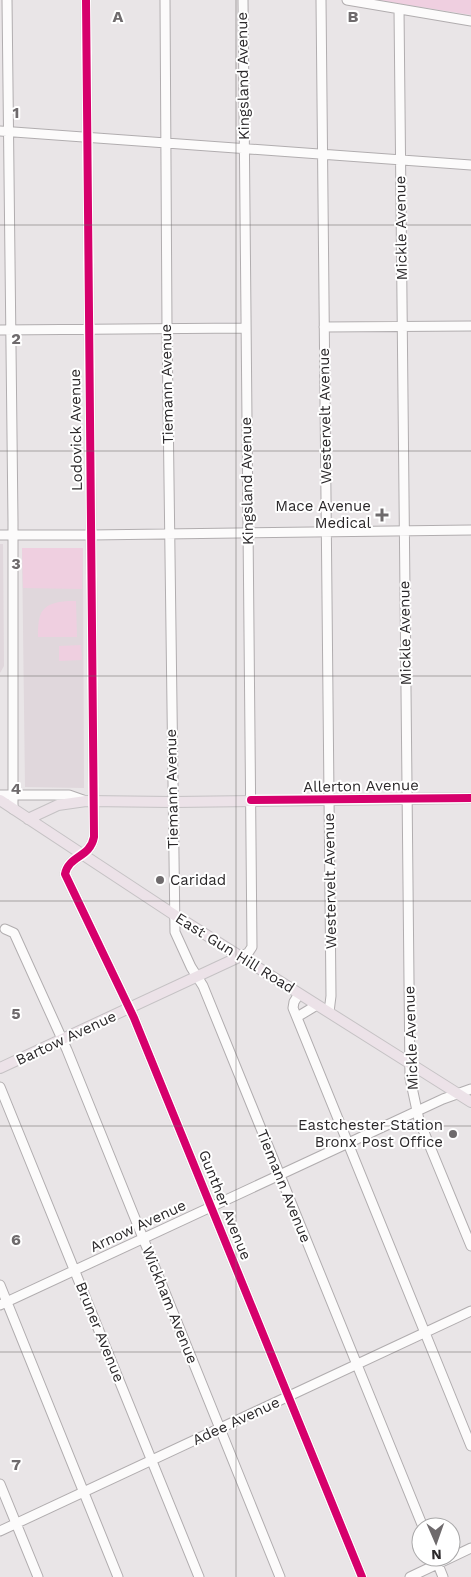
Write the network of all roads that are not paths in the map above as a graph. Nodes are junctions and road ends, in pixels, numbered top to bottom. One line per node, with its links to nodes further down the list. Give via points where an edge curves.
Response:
1 (7, 0): 9 (street)
2 (86, 0): 10 (street, Lodovick Avenue)
3 (164, 0): 11 (street, Tiemann Avenue)
4 (243, 0): 12 (street, Kingsland Avenue)
5 (321, 0): 13 (street, Westervelt Avenue)
6 (347, 0): 7 (street)
7 (399, 9): 8 (street); 14 (street, Mickle Avenue)
8 (471, 21)
9 (4, 131): 10 (street); 22 (street)
10 (87, 137): 11 (street); 23 (street, Lodovick Avenue)
11 (165, 144): 12 (street); 20 (street, Tiemann Avenue)
12 (244, 149): 13 (street); 19 (street, Kingsland Avenue)
13 (322, 154): 14 (street); 18 (street, Westervelt Avenue)
14 (400, 160): 15 (street); 16 (street, Mickle Avenue)
15 (471, 164)
16 (402, 326): 17 (street); 18 (street); 25 (street, Mickle Avenue)
17 (471, 326)
18 (324, 327): 26 (street, Westervelt Avenue)
19 (245, 328): 20 (street); 28 (street, Kingsland Avenue)
20 (166, 329): 23 (street); 27 (street, Tiemann Avenue)
21 (0, 330): 22 (street)
22 (11, 330): 23 (street); 30 (street)
23 (89, 330): 31 (street, Lodovick Avenue)
24 (471, 530): 25 (street)
25 (404, 531): 26 (street); 35 (street, Mickle Avenue)
26 (326, 532): 28 (street); 38 (street, Westervelt Avenue)
27 (170, 533): 28 (street); 31 (street); 40 (street, Tiemann Avenue)
28 (248, 533): 37 (street, Kingsland Avenue)
29 (0, 535): 30 (street)
30 (12, 535): 31 (street); 33 (street)
31 (91, 536): 39 (street, Lodovick Avenue)
32 (0, 795): 33 (street, Allerton Avenue)
33 (13, 795): 39 (street, Allerton Avenue, via 69,795); 41 (street)
34 (471, 798): 35 (main road, Allerton Avenue)
35 (407, 799): 38 (main road, Allerton Avenue); 54 (street, Mickle Avenue)
36 (0, 800): 41 (main road, East Gun Hill Road)
37 (250, 800): 38 (main road, Allerton Avenue); 40 (main road, Allerton Avenue); 46 (street, Kingsland Avenue, via 252,947)
38 (329, 800): 51 (street, Westervelt Avenue)
39 (90, 801): 40 (main road, Allerton Avenue); 42 (main road, Allerton Avenue, via 58,805); 43 (street, Lodovick Avenue, via 93,842 92,848)
40 (173, 802): 44 (street, Tiemann Avenue)
41 (13, 809): 42 (main road, East Gun Hill Road)
42 (28, 819): 43 (main road, East Gun Hill Road)
43 (83, 855): 44 (main road, East Gun Hill Road); 50 (street, Gunther Avenue, via 69,864 65,874)
44 (173, 914): 46 (main road, East Gun Hill Road); 47 (street, Tiemann Avenue, via 174,932)
45 (5, 929): 53 (street, Wickham Avenue, via 14,933)
46 (241, 956): 47 (main road, Bartow Avenue); 48 (main road, East Gun Hill Road)
47 (197, 976): 50 (main road, Bartow Avenue); 62 (street, Tiemann Avenue)
48 (299, 994): 49 (main road, East Gun Hill Road); 52 (street, via 293,1008)
49 (317, 1004): 51 (main road, East Gun Hill Road); 52 (street)
50 (130, 1008): 53 (main road, Bartow Avenue); 63 (street, Gunther Avenue)
51 (329, 1012): 54 (main road, East Gun Hill Road)
52 (297, 1017): 61 (street)
53 (62, 1040): 55 (main road, Bartow Avenue); 64 (street, Wickham Avenue)
54 (410, 1064): 58 (main road, East Gun Hill Road); 60 (street, Mickle Avenue)
55 (0, 1068)
56 (0, 1087): 66 (street, Bruner Avenue)
57 (471, 1089): 58 (street, Arnow Avenue)
58 (458, 1094): 59 (main road, East Gun Hill Road); 60 (street, Arnow Avenue)
59 (471, 1102)
60 (417, 1112): 61 (street, Arnow Avenue); 65 (street, Mickle Avenue)
61 (348, 1144): 62 (street, Arnow Avenue); 70 (street)
62 (279, 1174): 63 (street, Arnow Avenue); 71 (street, Tiemann Avenue)
63 (211, 1206): 64 (street, Arnow Avenue); 72 (street, Gunther Avenue)
64 (143, 1238): 66 (street, Arnow Avenue); 73 (street, Wickham Avenue)
65 (471, 1246)
66 (75, 1270): 68 (street, Arnow Avenue); 75 (street, Bruner Avenue)
67 (0, 1286): 68 (street)
68 (3, 1304): 77 (street)
69 (471, 1311): 70 (street, Adee Avenue)
70 (425, 1332): 71 (street, Adee Avenue); 74 (street)
71 (357, 1364): 72 (street, Adee Avenue); 78 (street, Tiemann Avenue)
72 (288, 1396): 73 (street, Adee Avenue); 86 (street, Gunther Avenue)
73 (220, 1428): 75 (street, Adee Avenue); 85 (street, Wickham Avenue)
74 (471, 1446)
75 (152, 1460): 77 (street, Adee Avenue); 84 (street, Bruner Avenue)
76 (0, 1484): 79 (street)
77 (84, 1491): 79 (street, Adee Avenue); 83 (street)
78 (419, 1517)
79 (16, 1523): 80 (street, Adee Avenue); 82 (street)
80 (0, 1531)
81 (425, 1567): 87 (street)
82 (38, 1577)
83 (118, 1577)
84 (199, 1577)
85 (280, 1577)
86 (362, 1577)
87 (410, 1577)

